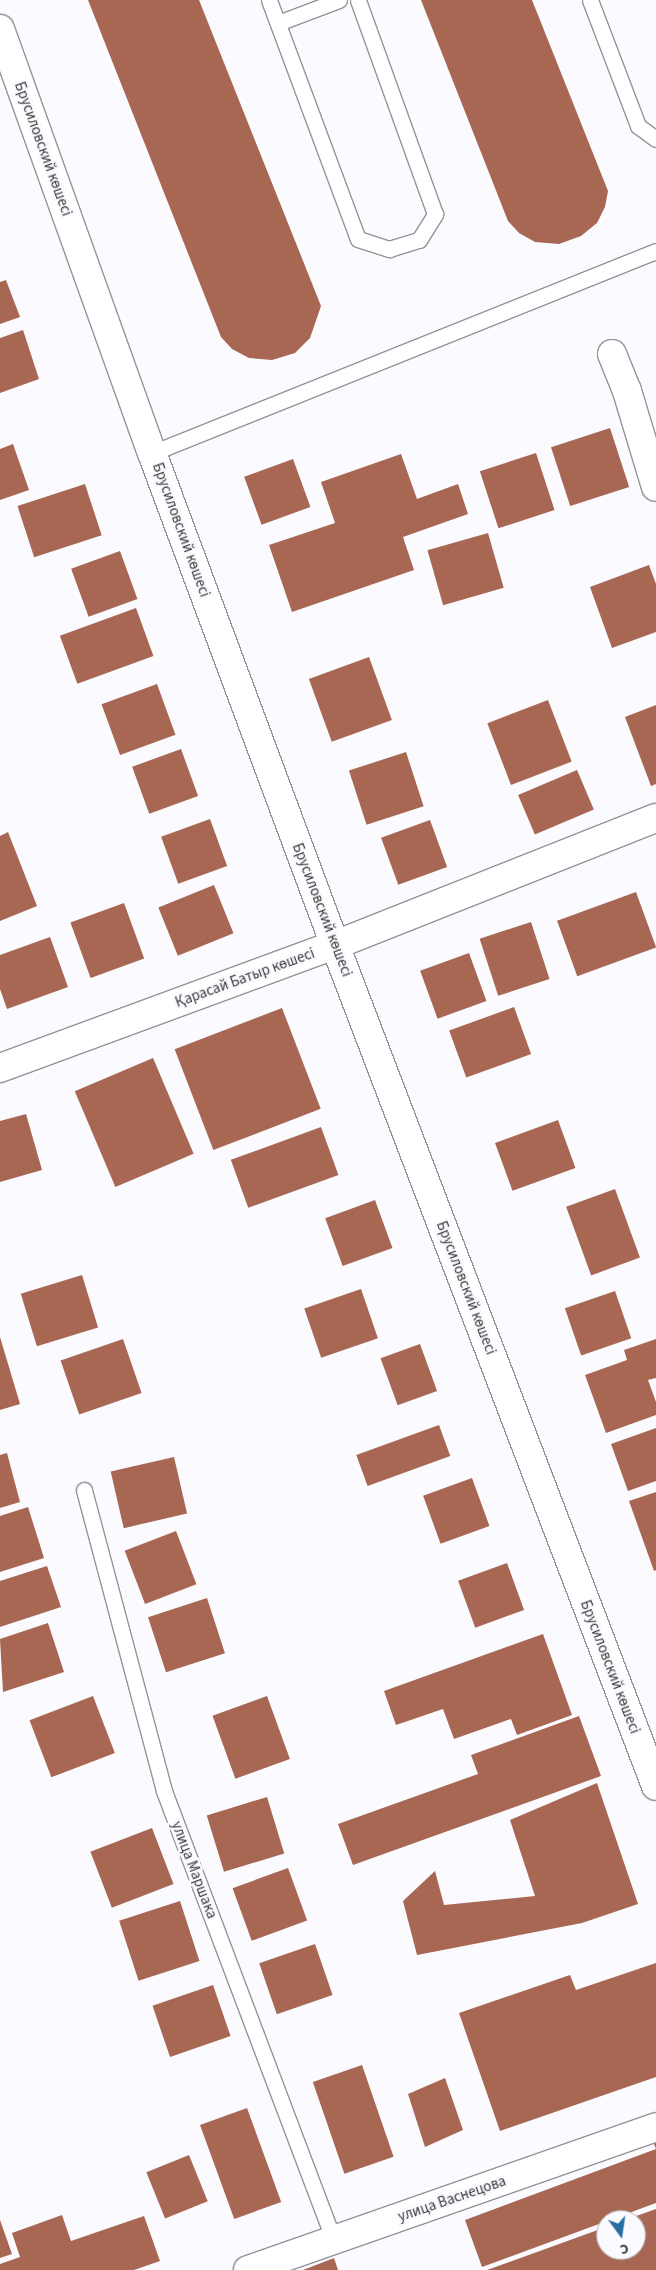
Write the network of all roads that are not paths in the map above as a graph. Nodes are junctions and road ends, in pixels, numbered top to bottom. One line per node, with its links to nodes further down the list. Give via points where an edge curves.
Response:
1 (269, 0): 5 (lane)
2 (339, 0): 5 (lane)
3 (358, 0): 5 (lane, via 436,214 419,240 389,249 358,239)
4 (590, 0): 7 (lane, via 638,126)
5 (278, 24)
6 (0, 29): 10 (street, Брусиловский көшесі)
7 (656, 139)
8 (656, 250): 10 (lane)
9 (612, 354): 11 (street, via 627,391)
10 (152, 453): 13 (street, Брусиловский көшесі)
11 (656, 487)
12 (656, 818): 13 (street, Қарасай Батыр көшесі)
13 (335, 945): 14 (street, Қарасай Батыр көшесі); 16 (street, Брусиловский көшесі)
14 (0, 1068)
15 (84, 1490): 18 (lane, улица Маршака, via 164,1791)
16 (656, 1786)
17 (656, 2127): 18 (street, улица Васнецова)
18 (334, 2241): 19 (street, улица Васнецова)
19 (248, 2270)

